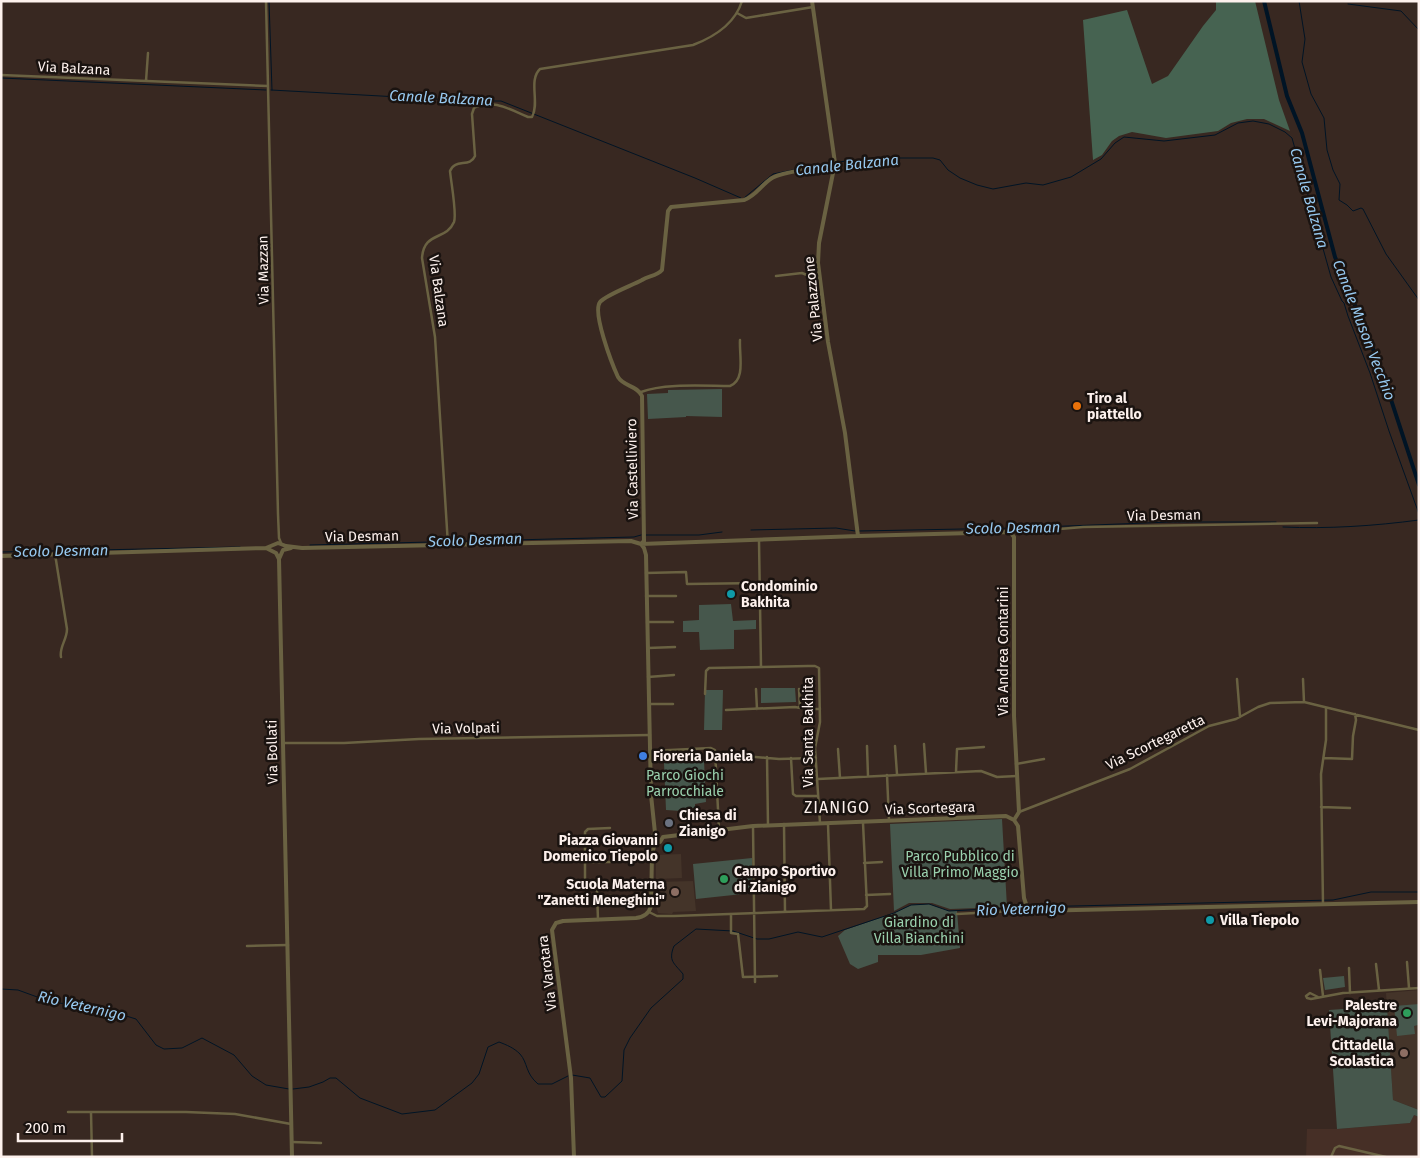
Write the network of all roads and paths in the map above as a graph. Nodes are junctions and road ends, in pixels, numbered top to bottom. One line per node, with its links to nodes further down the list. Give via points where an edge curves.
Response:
1 (266, 1): 9 (street, Via Mazzan)
2 (742, 1): 5 (street, Via Balzana)
3 (812, 1): 4 (street, Via Palazzone)
4 (813, 7): 5 (street, via 746,18); 10 (street, Via Palazzone)
5 (737, 13): 20 (street, Via Balzana, via 709,39 693,44 540,69 535,76 533,114 528,117 497,105 484,104 474,108 474,160 455,164 450,171 455,220 449,229 426,242 422,258 435,337)
6 (148, 53): 8 (street)
7 (1, 75): 8 (street, Via Balzana)
8 (146, 81): 9 (street, Via Balzana)
9 (268, 86): 18 (street, Via Mazzan)
10 (835, 164): 12 (street, Via Palazzone, via 820,243); 14 (street, via 780,174 744,200 669,209 662,270 606,298 598,308 600,324 618,377)
11 (776, 276): 12 (street, via 802,273)
12 (820, 279): 16 (street, Via Palazzone)
13 (740, 340): 14 (street, via 740,377 736,384)
14 (641, 392): 23 (street, Via Castelliviero, via 644,541)
15 (1317, 523): 17 (street, Via Desman, via 1083,527)
16 (857, 533): 17 (street, Via Desman, via 1006,532); 19 (street, Via Desman)
17 (1012, 535): 73 (street, Via Andrea Contarini)
18 (278, 538): 21 (street, Via Mazzan); 22 (street, Via Mazzan)
19 (758, 539): 23 (street, Via Desman); 32 (street)
20 (448, 543): 23 (street, Via Desman, via 631,541); 25 (street, Via Desman)
21 (275, 544): 22 (street, Via Desman); 24 (street); 27 (street)
22 (282, 544): 25 (street, Via Desman); 26 (street)
23 (641, 544): 31 (street, via 645,552)
24 (266, 548): 27 (street); 28 (street)
25 (293, 548): 26 (street, Via Desman)
26 (283, 551): 27 (street, Via Desman); 30 (street, Via Bollati)
27 (275, 552): 30 (street, Via Bollati)
28 (55, 554): 29 (street); 39 (street, via 67,633)
29 (1, 556)
30 (279, 559): 60 (street, Via Bollati)
31 (646, 573): 32 (street, via 686,572 687,584); 33 (street)
32 (760, 583): 40 (street)
33 (646, 596): 34 (street); 35 (street)
34 (676, 596)
35 (647, 622): 36 (street); 38 (street)
36 (673, 622)
37 (675, 647): 38 (street)
38 (648, 648): 42 (street)
39 (61, 657)
40 (761, 666): 47 (street, Via Santa Bakhita, via 707,669); 54 (street, Via Santa Bakhita, via 819,668)
41 (674, 675): 42 (street)
42 (648, 677): 49 (street)
43 (1237, 679): 57 (street)
44 (1303, 679): 48 (street)
45 (756, 689): 53 (street)
46 (800, 689): 52 (street)
47 (705, 694)
48 (1304, 702): 51 (street, Via Scortegaretta); 57 (street, Via Scortegaretta, via 1263,705)
49 (649, 704): 50 (street); 59 (street)
50 (673, 704)
51 (1326, 707): 56 (street, Via Scortegaretta); 71 (street)
52 (800, 708): 53 (street); 54 (street)
53 (757, 709): 55 (street)
54 (820, 709): 70 (street, Via Santa Bakhita)
55 (726, 710)
56 (1355, 714): 58 (street, Via Scortegaretta); 71 (street, via 1352,760)
57 (1240, 717): 85 (street, Via Scortegaretta, via 1209,726 1130,769)
58 (1419, 730)
59 (650, 735): 60 (street, Via Volpati); 66 (street)
60 (283, 742): 117 (street, Via Bollati)
61 (924, 744): 75 (street)
62 (866, 746): 78 (street)
63 (895, 746): 76 (street)
64 (984, 747): 74 (street, via 957,749)
65 (838, 749): 81 (street)
66 (650, 750): 95 (street, via 715,750); 96 (street)
67 (732, 755): 68 (street)
68 (767, 757): 69 (street); 92 (street)
69 (791, 758): 70 (street); 82 (street, via 793,794)
70 (816, 758): 80 (street, Via Santa Bakhita)
71 (1324, 758): 83 (street)
72 (1044, 759): 73 (street)
73 (1016, 764): 79 (street, Via Andrea Contarini)
74 (956, 772): 75 (street); 79 (street, via 984,771 996,776)
75 (926, 773): 76 (street)
76 (897, 774): 77 (street)
77 (887, 775): 78 (street); 86 (street)
78 (868, 776): 81 (street)
79 (1017, 776): 85 (street, Via Andrea Contarini)
80 (817, 778): 81 (street); 82 (street, Via Santa Bakhita)
81 (840, 778)
82 (818, 796): 89 (street, Via Santa Bakhita)
83 (1321, 807): 84 (street); 108 (street)
84 (1350, 808)
85 (1019, 812): 87 (street)
86 (890, 820): 87 (street, Via Scortegara, via 1002,816); 88 (street, Via Scortegara)
87 (1014, 820): 109 (street, via 1019,829 1024,895)
88 (863, 821): 90 (street, Via Scortegara); 102 (street)
89 (820, 823): 90 (street, Via Scortegara); 91 (street, Via Scortegara)
90 (828, 823): 110 (street)
91 (784, 824): 92 (street, Via Scortegara); 112 (street)
92 (768, 825): 93 (street, Via Scortegara)
93 (754, 826): 95 (street, Via Scortegara); 113 (street)
94 (610, 828): 99 (street, via 585,832)
95 (719, 830): 97 (street, Via Scortegara)
96 (655, 833): 97 (street); 98 (street, via 652,838)
97 (662, 837): 98 (street)
98 (655, 843): 111 (street)
99 (585, 862): 100 (street); 106 (street, via 586,882 596,888)
100 (610, 862)
101 (882, 862): 102 (street)
102 (864, 863): 104 (street)
103 (890, 894): 104 (street)
104 (866, 895): 110 (street, via 866,908)
105 (612, 896): 106 (street)
106 (597, 897): 116 (street)
107 (1419, 902): 108 (street)
108 (1322, 904): 109 (street, via 1054,911)
109 (1029, 908): 115 (street)
110 (831, 910): 112 (street)
111 (649, 912): 114 (street, via 661,917); 116 (street, Via Varotara, via 636,918)
112 (785, 912): 113 (street)
113 (754, 913): 114 (street); 124 (street)
114 (731, 914): 124 (street, via 731,931 738,934 742,977)
115 (957, 914)
116 (598, 920): 139 (street, Via Varotara, via 559,922 552,930 571,1076)
117 (288, 945): 118 (street); 134 (street, Via Bollati)
118 (247, 946)
119 (1407, 962): 127 (street)
120 (1376, 964): 128 (street)
121 (1349, 968): 129 (street)
122 (1320, 970): 130 (street)
123 (777, 976): 124 (street)
124 (755, 977): 125 (street)
125 (755, 982)
126 (1419, 988): 127 (street)
127 (1410, 989): 128 (street)
128 (1379, 990): 129 (street)
129 (1350, 993): 130 (street)
130 (1323, 996): 131 (street)
131 (1318, 997)
132 (68, 1112): 133 (street)
133 (91, 1112): 134 (street, via 225,1114); 137 (street)
134 (291, 1124): 135 (street, Via Bollati)
135 (292, 1142): 136 (street); 138 (street, Via Bollati)
136 (321, 1143)
137 (92, 1157)
138 (292, 1157)
139 (574, 1157)
140 (1331, 1157): 141 (street, via 1335,1148 1340,1146)
141 (1386, 1157)

